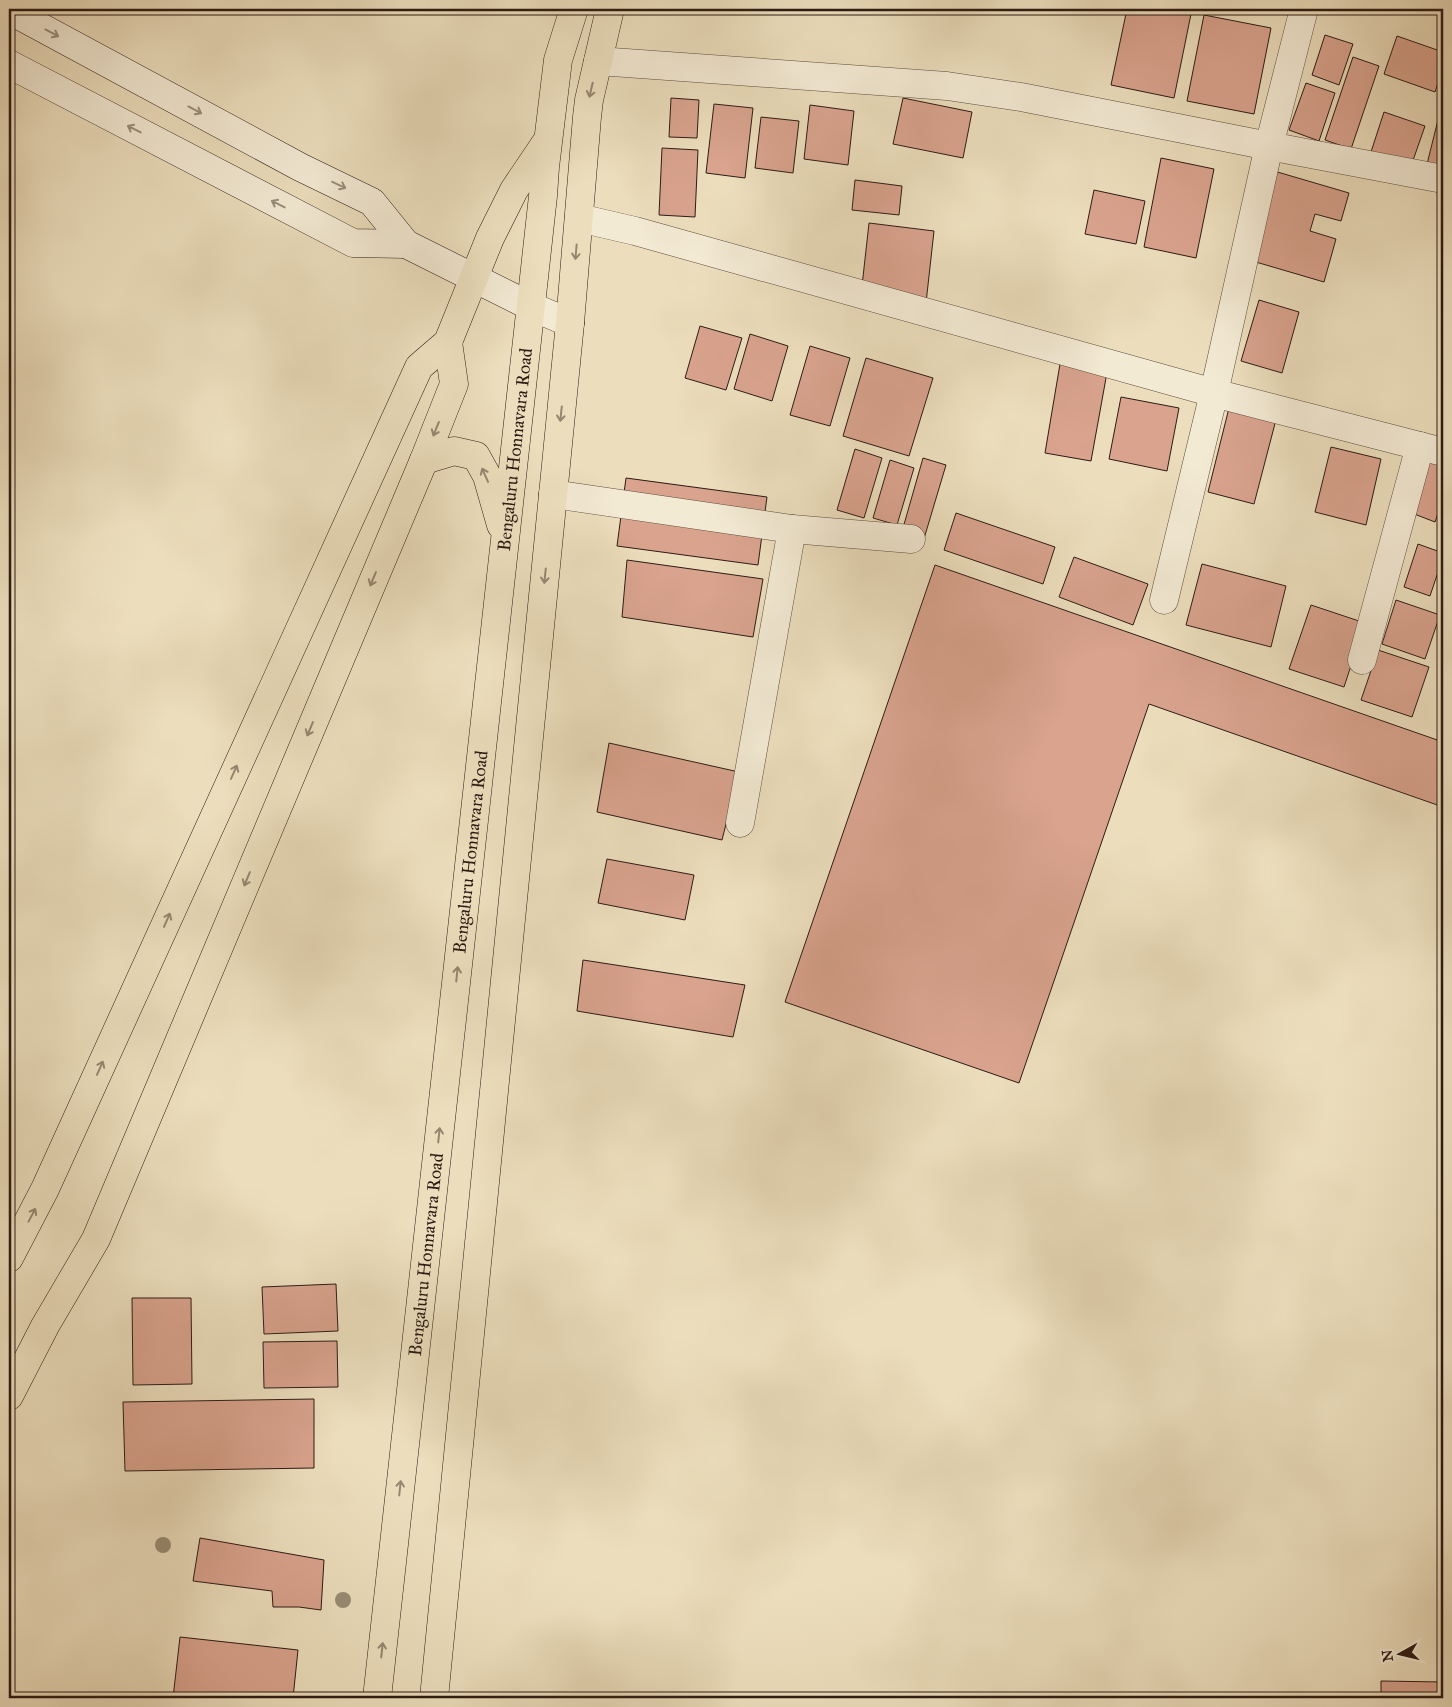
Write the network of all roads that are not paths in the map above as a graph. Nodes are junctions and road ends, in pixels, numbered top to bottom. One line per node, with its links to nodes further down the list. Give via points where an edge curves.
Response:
1 (574, 9): 8 (main road, Bengaluru Honnavara Road, via 558,60)
2 (610, 9): 5 (main road)
3 (1304, 9): 9 (street)
4 (9, 10): 12 (street, one-way to 12, via 372,202)
5 (598, 61): 7 (main road, one-way to 7); 9 (street, via 947,86 1021,97)
6 (9, 64): 12 (street, one-way to 6, via 352,242)
7 (587, 117): 8 (main road); 11 (main road)
8 (548, 141): 13 (main road, via 514,190); 14 (main road, Bengaluru Honnavara Road)
9 (1269, 146): 10 (street); 17 (street)
10 (1443, 179)
11 (579, 218): 15 (main road, one-way to 15); 17 (street)
12 (406, 244): 13 (street)
13 (473, 279): 14 (street); 16 (main road)
14 (530, 306): 15 (street); 22 (main road, Bengaluru Honnavara Road)
15 (570, 323): 20 (main road, one-way to 20)
16 (448, 342): 19 (main road, one-way to 19, via 454,384); 27 (main road, one-way to 16, via 45,1189 420,367)
17 (1214, 393): 18 (street); 24 (street)
18 (1432, 449): 25 (street)
19 (424, 460): 22 (main road, one-way to 19, via 487,476 476,456 454,451); 28 (main road, one-way to 28, via 96,1239)
20 (553, 494): 21 (street); 30 (main road, one-way to 30)
21 (792, 529): 23 (street); 26 (street)
22 (505, 539): 29 (main road, Bengaluru Honnavara Road, one-way to 22)
23 (911, 539)
24 (1164, 600)
25 (1362, 660)
26 (740, 823)
27 (9, 1258)
28 (9, 1396)
29 (377, 1698)
30 (434, 1698)

